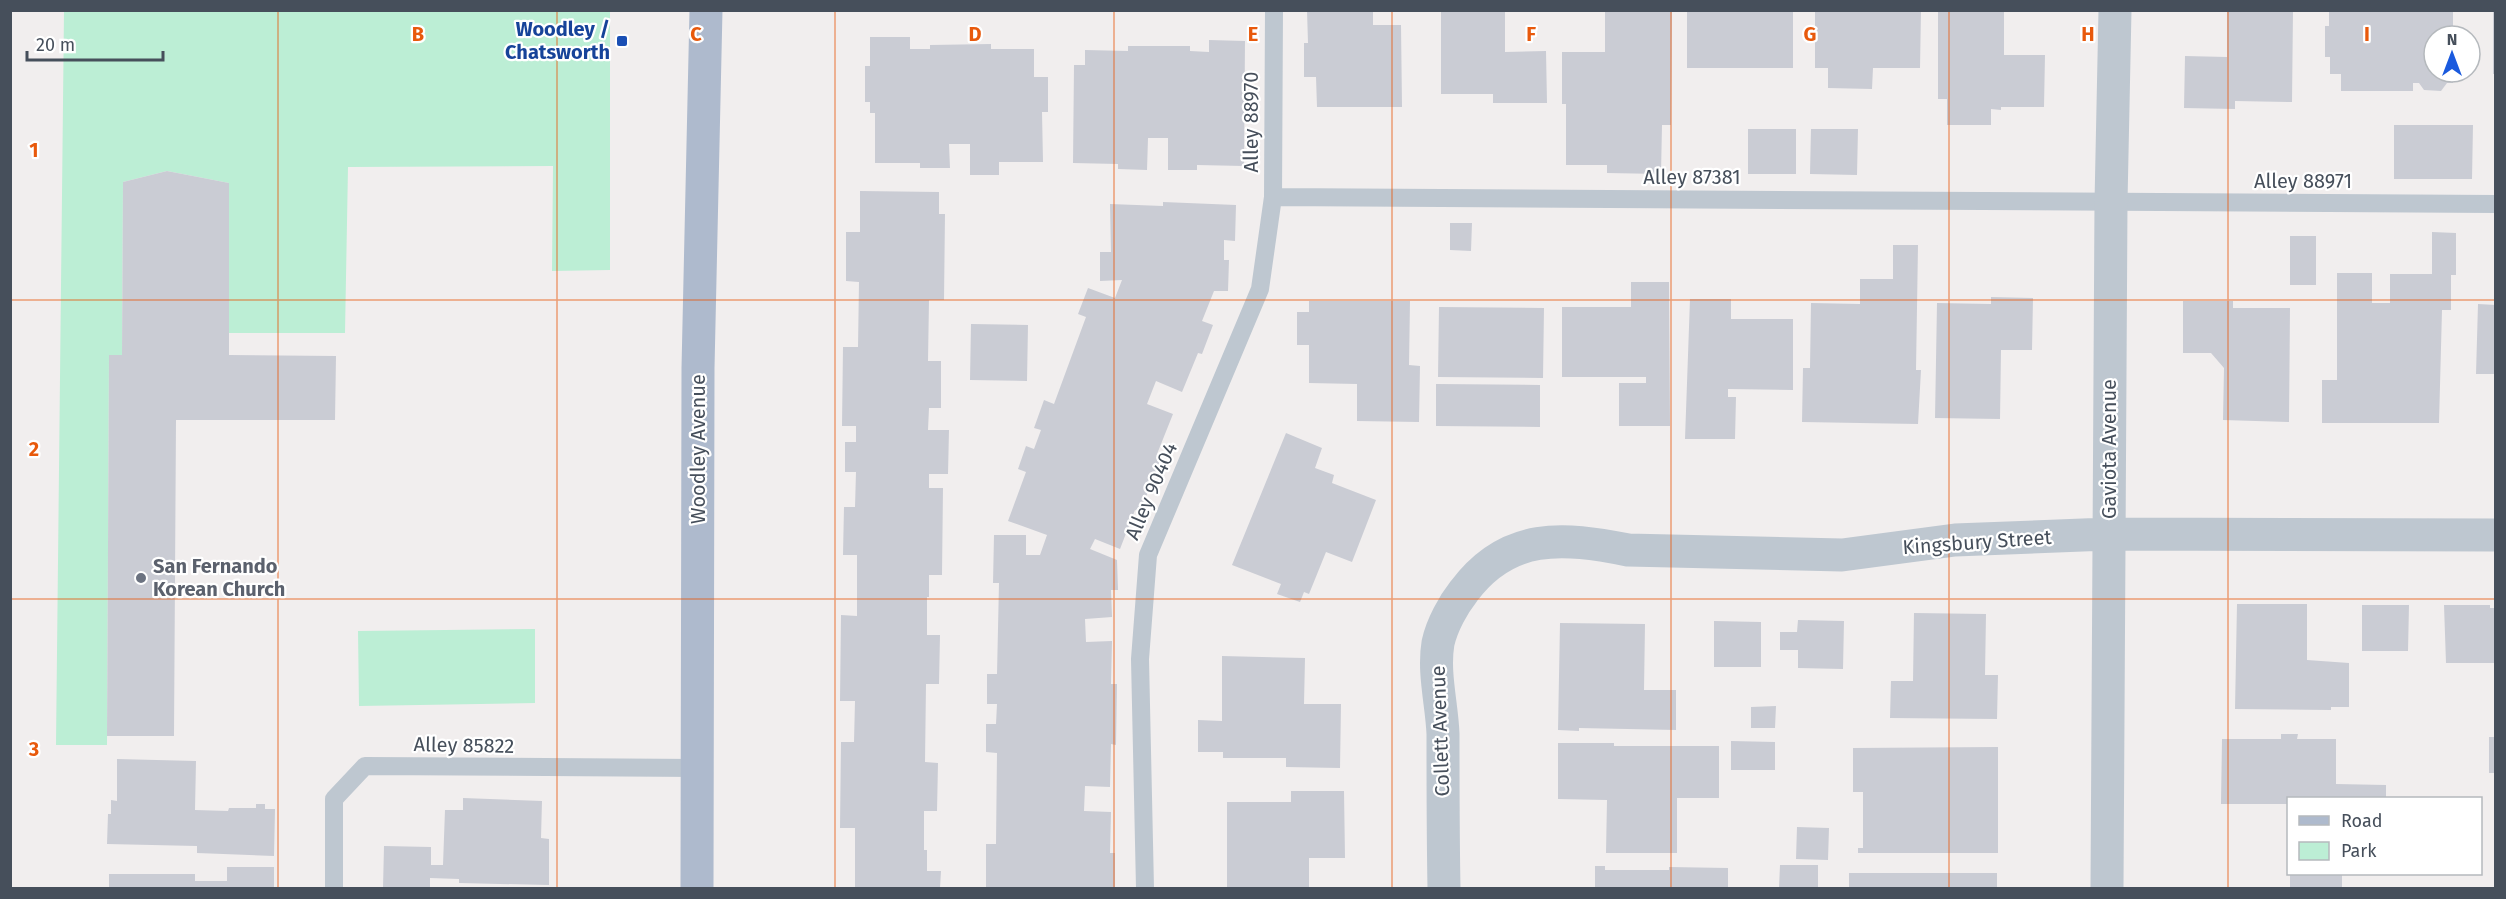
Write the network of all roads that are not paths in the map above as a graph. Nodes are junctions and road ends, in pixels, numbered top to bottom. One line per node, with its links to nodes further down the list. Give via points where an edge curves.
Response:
1 (706, 10): 10 (main road, Woodley Avenue, via 698,368)
2 (1274, 10): 4 (lane, Alley 88970)
3 (2115, 10): 5 (street, Gaviota Avenue)
4 (1273, 197): 5 (lane, Alley 87381); 13 (lane, Alley 90404, via 1260,289 1148,555 1140,659)
5 (2111, 202): 6 (lane, Alley 88971); 7 (street, Gaviota Avenue)
6 (2496, 204)
7 (2108, 534): 8 (street, Kingsbury Street); 9 (street, Kingsbury Street, via 1955,540 1842,555 1628,550 1557,541 1506,552); 15 (street, Gaviota Avenue)
8 (2496, 535)
9 (1471, 581): 14 (street, Collett Avenue, via 1458,598 1438,643)
10 (698, 768): 11 (lane, Alley 85822, via 365,766 334,799); 12 (main road, Woodley Avenue)
11 (334, 888)
12 (697, 888)
13 (1145, 888)
14 (1444, 888)
15 (2107, 888)

